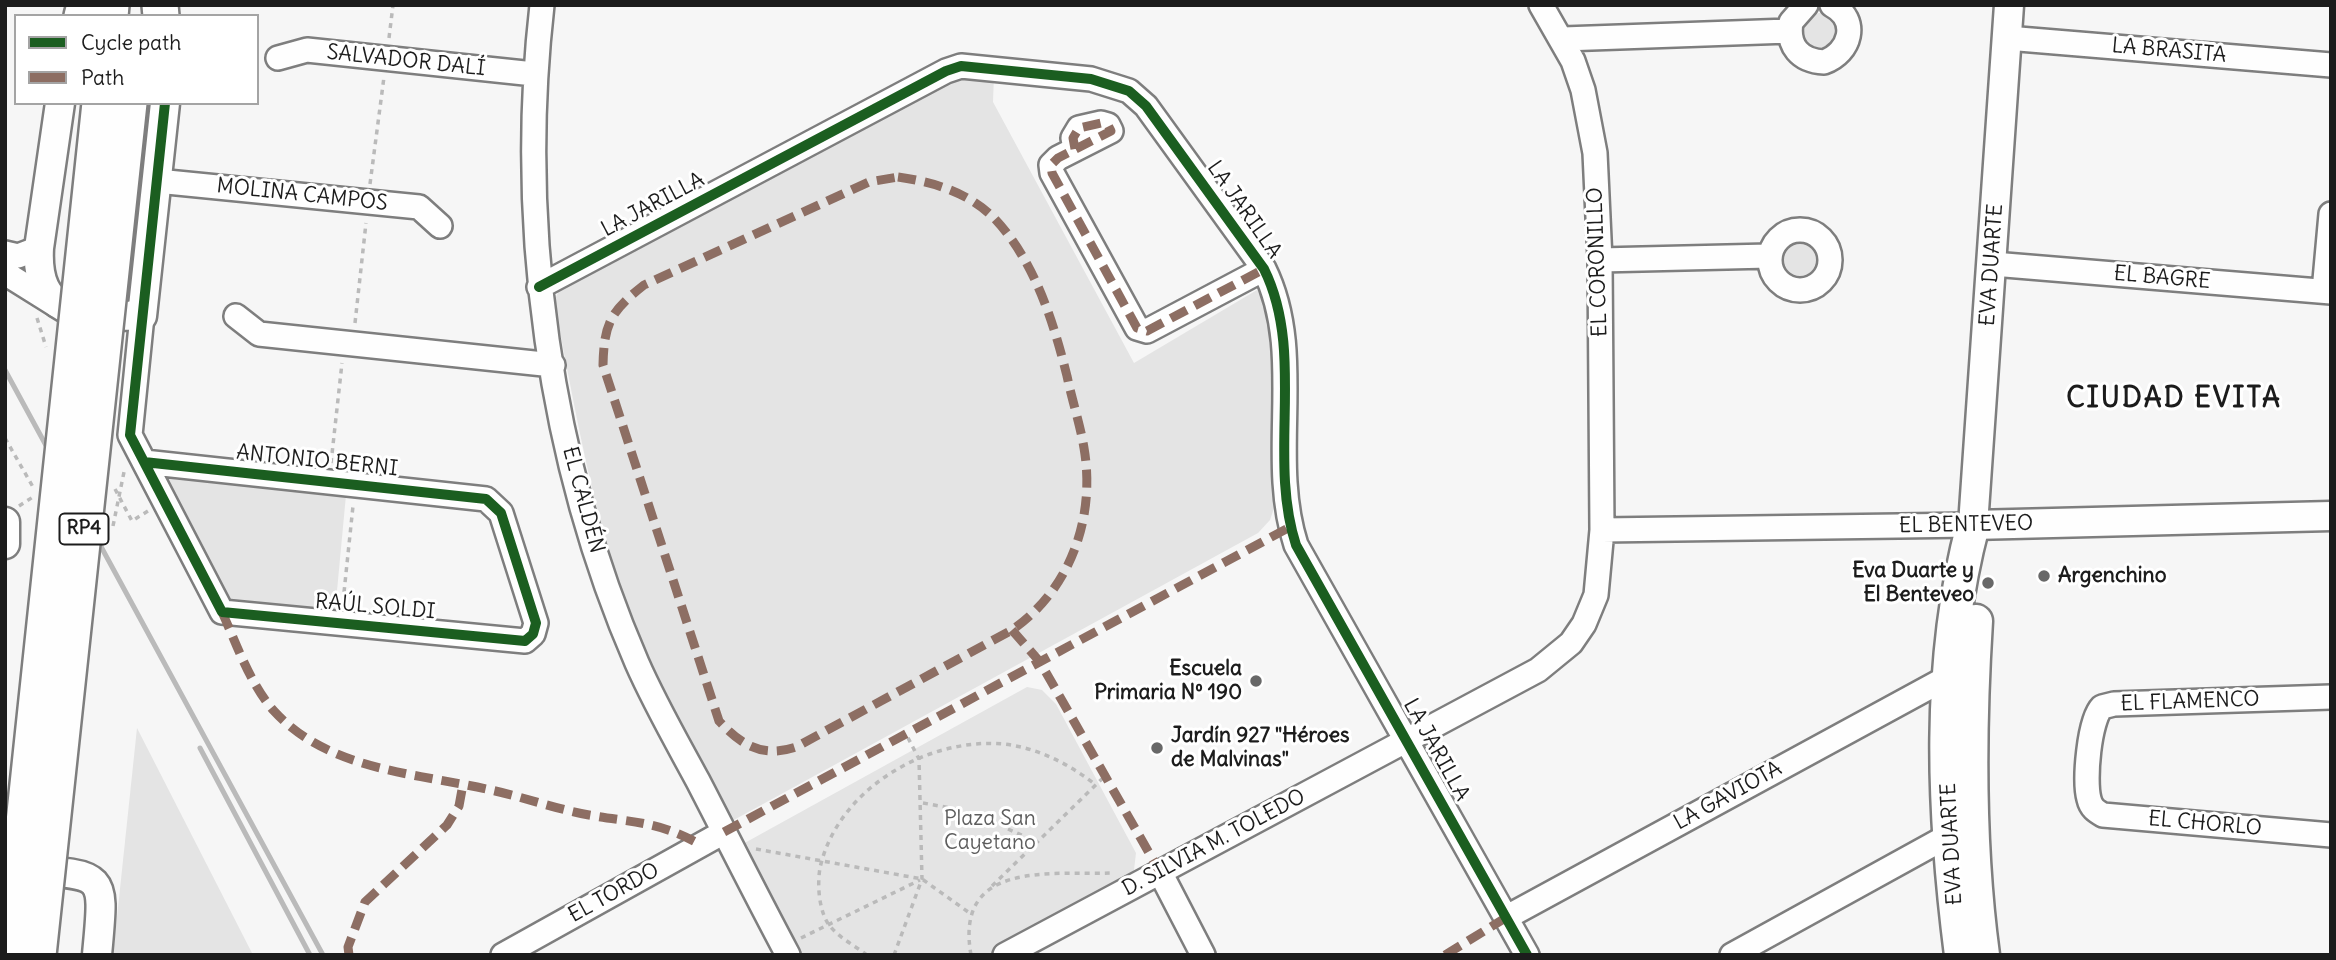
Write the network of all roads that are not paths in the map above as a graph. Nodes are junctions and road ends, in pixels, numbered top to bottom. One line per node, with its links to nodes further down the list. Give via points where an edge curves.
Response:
1 (542, 5): 11 (street, EL CALDÉN)
2 (1541, 5): 8 (street, EL CORONILLO)
3 (1806, 5): 6 (street, via 1795,14)
4 (1832, 5): 6 (street, via 1844,15 1850,33 1848,43 1834,59 1804,58)
5 (2009, 5): 7 (street, EVA DUARTE)
6 (1789, 32): 8 (street)
7 (2007, 38): 10 (street, LA BRASITA); 24 (street, EVA DUARTE)
8 (1563, 39): 23 (street, EL CORONILLO, via 1591,126)
9 (278, 58): 11 (street, SALVADOR DALÍ, via 307,50)
10 (2331, 65)
11 (534, 74): 27 (street, EL CALDÉN)
12 (60, 105): 20 (street)
13 (100, 105): 49 (main road, RP4, bridge)
14 (130, 105): 50 (main road, RP4, bridge)
15 (165, 105): 17 (street)
16 (1075, 149): 25 (street, via 1051,165 1052,173 1137,328 1147,331)
17 (158, 181): 19 (street, MOLINA CAMPOS, via 419,207); 30 (street)
18 (2331, 214): 28 (street)
19 (440, 226)
20 (39, 248): 21 (street, via 18,256); 29 (street, via 44,286)
21 (5, 253)
22 (1769, 256): 23 (street)
23 (1600, 260): 36 (street, EL CORONILLO)
24 (1993, 264): 28 (street, EL BAGRE); 35 (street, EVA DUARTE)
25 (1264, 269): 27 (street, LA JARILLA, via 1146,106 1129,91 1091,79 961,66 933,76); 40 (street, LA JARILLA, via 1280,311 1284,490 1290,527 1306,566)
26 (5, 273): 29 (street)
27 (540, 287): 32 (street, EL CALDÉN)
28 (2327, 291)
29 (56, 305): 30 (street, via 78,313)
30 (142, 316): 33 (street, via 130,435)
31 (236, 316): 32 (street, via 259,334)
32 (553, 366): 44 (street, EL CALDÉN, via 586,517 611,594 637,663)
33 (144, 462): 37 (street, RAÚL SOLDI, via 222,612); 37 (street, ANTONIO BERNI, via 486,499 501,513 536,623 533,634)
34 (2331, 516): 35 (street, EL BENTEVEO)
35 (1973, 525): 36 (street, EL BENTEVEO); 38 (main road, EVA DUARTE, via 1959,577); 58 (main road, EVA DUARTE, via 1978,583 1970,743)
36 (1602, 530): 40 (street, D. SILVIA M. TOLEDO, via 1596,595 1571,643 1538,670)
37 (524, 641)
38 (1950, 676): 43 (main road, EVA DUARTE); 47 (street, LA GAVIOTA)
39 (2331, 697): 41 (street, EL FLAMENCO, via 2102,707 2092,724)
40 (1408, 739): 46 (street, D. SILVIA M. TOLEDO); 47 (street, LA JARILLA)
41 (2088, 798): 42 (street, EL CHORLO, via 2093,809 2103,815)
42 (2331, 835)
43 (1948, 836): 56 (street); 57 (main road, EVA DUARTE)
44 (727, 838): 48 (street, EL CALDÉN); 52 (street, EL TORDO)
45 (5, 871): 51 (street, via 78,873 89,878 102,895)
46 (1160, 872): 53 (street, D. SILVIA M. TOLEDO); 54 (street)
47 (1507, 917): 55 (street, LA JARILLA)
48 (786, 951)
49 (10, 955)
50 (38, 955)
51 (97, 955)
52 (503, 955)
53 (1005, 955)
54 (1203, 955)
55 (1527, 955)
56 (1732, 955)
57 (1961, 955)
58 (1983, 955)

